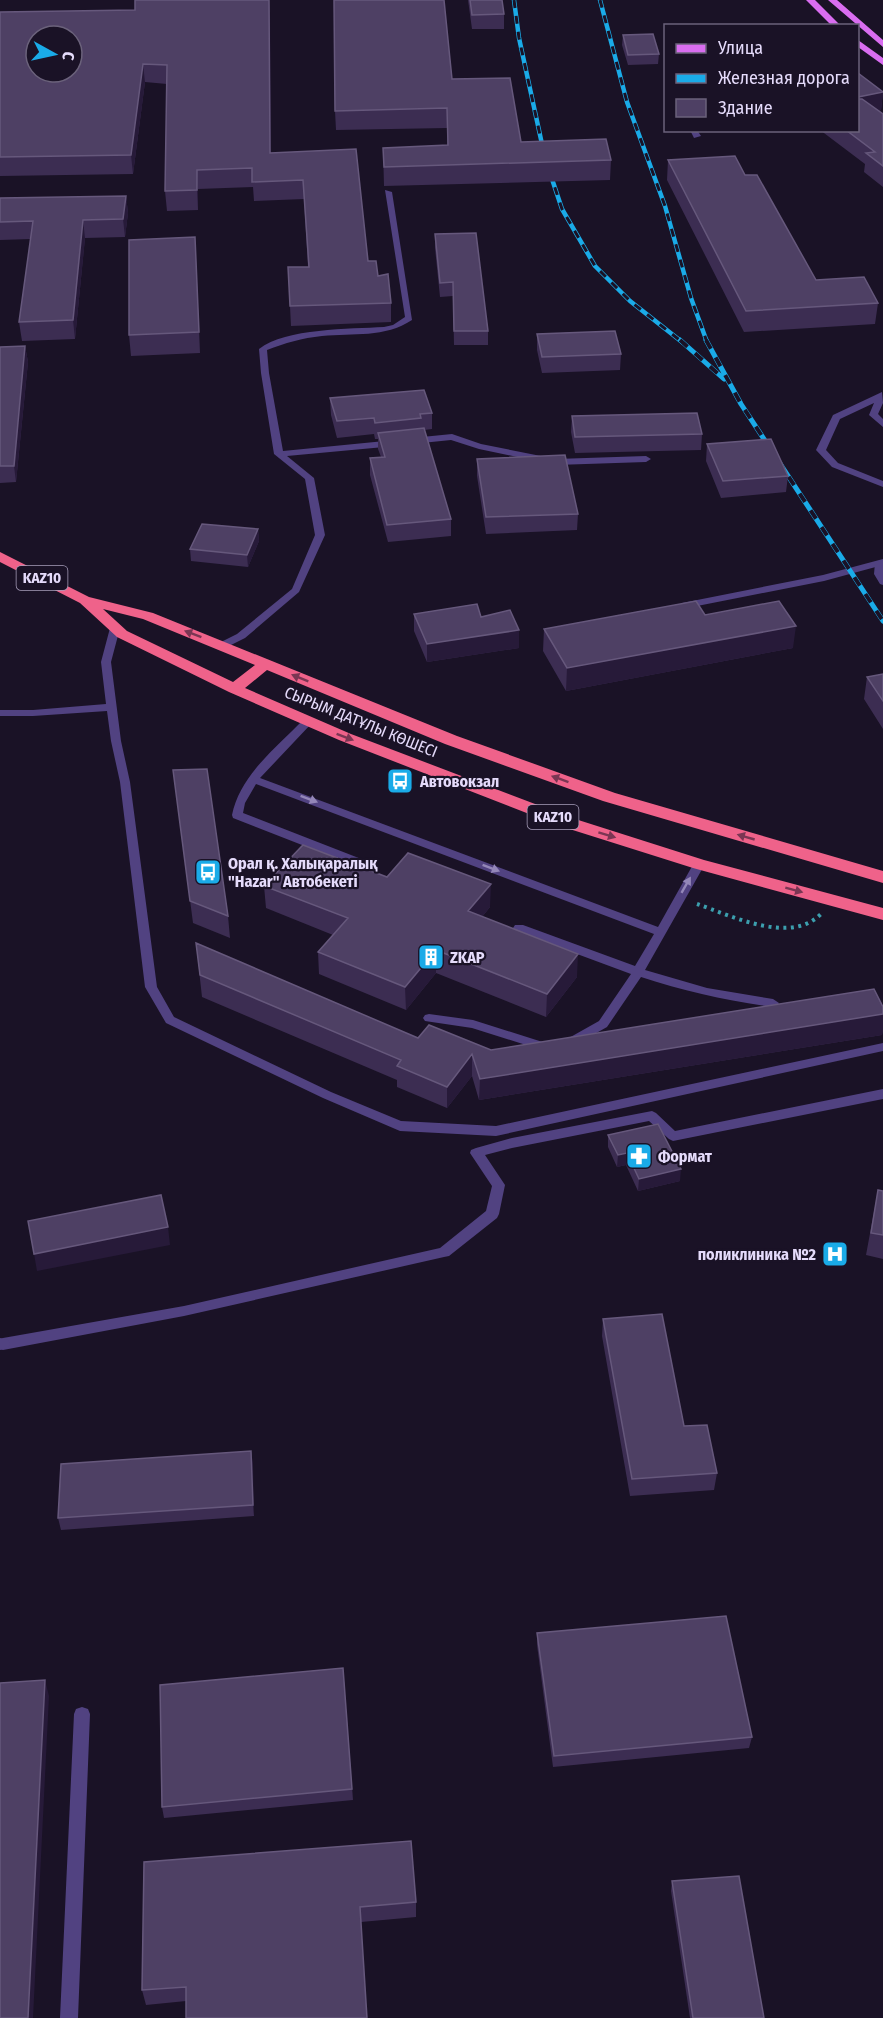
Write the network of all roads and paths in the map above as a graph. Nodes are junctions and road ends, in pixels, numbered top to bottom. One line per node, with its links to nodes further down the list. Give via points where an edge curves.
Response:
1 (810, 0): 3 (main road)
2 (832, 0): 5 (main road)
3 (835, 24)
4 (859, 44): 6 (main road)
5 (883, 44)
6 (883, 62)
7 (388, 192): 10 (street, via 409,318 384,330 298,336 263,349)
8 (882, 395): 9 (street, via 873,415); 12 (street, via 836,417 821,450 835,465)
9 (883, 424)
10 (279, 454): 11 (street, via 452,437 556,462); 19 (street, via 309,478 320,535 296,590 241,636)
11 (646, 459)
12 (883, 484)
13 (0, 556): 16 (highway, СЫРЫМ ДАТҰЛЫ КӨШЕСІ / KAZ10)
14 (881, 562): 15 (street, via 879,574); 17 (street, via 824,578)
15 (883, 582)
16 (84, 600): 18 (highway, СЫРЫМ ДАТҰЛЫ КӨШЕСІ / KAZ10); 19 (highway, СЫРЫМ ДАТҰЛЫ КӨШЕСІ / KAZ10, one-way to 16, via 148,616)
17 (676, 607)
18 (115, 628): 21 (highway, СЫРЫМ ДАТҰЛЫ КӨШЕСІ / KAZ10); 22 (street, via 106,662)
19 (223, 645): 20 (highway, СЫРЫМ ДАТҰЛЫ КӨШЕСІ / KAZ10)
20 (266, 664): 21 (highway); 28 (highway, СЫРЫМ ДАТҰЛЫ КӨШЕСІ / KAZ10, one-way to 20, via 609,797 451,740)
21 (234, 689): 24 (highway, СЫРЫМ ДАТҰЛЫ КӨШЕСІ / KAZ10)
22 (111, 707): 23 (street); 37 (street, via 125,782 151,987 170,1020 327,1095 400,1126 496,1131)
23 (0, 713)
24 (308, 722): 25 (street); 26 (highway, СЫРЫМ ДАТҰЛЫ КӨШЕСІ / KAZ10, one-way to 26, via 566,822)
25 (254, 779): 27 (street, via 237,804 237,815); 33 (street, one-way to 33)
26 (699, 864): 29 (street, one-way to 26); 30 (highway, СЫРЫМ ДАТҰЛЫ КӨШЕСІ / KAZ10, one-way to 30)
27 (365, 865)
28 (883, 878)
29 (679, 898): 30 (path, via 793,929 818,919); 33 (street)
30 (830, 899): 31 (highway, СЫРЫМ ДАТҰЛЫ КӨШЕСІ / KAZ10)
31 (883, 914)
32 (519, 928): 34 (street)
33 (661, 932): 34 (street)
34 (638, 972): 35 (street, via 709,994); 36 (street, via 603,1024 550,1048 473,1024)
35 (773, 1003)
36 (429, 1018)
37 (883, 1047)
38 (883, 1094): 39 (street, via 673,1136 652,1116 476,1153 499,1185 492,1215 444,1252 184,1311)
39 (1, 1344)
40 (82, 1714): 41 (street)
41 (69, 2018)

